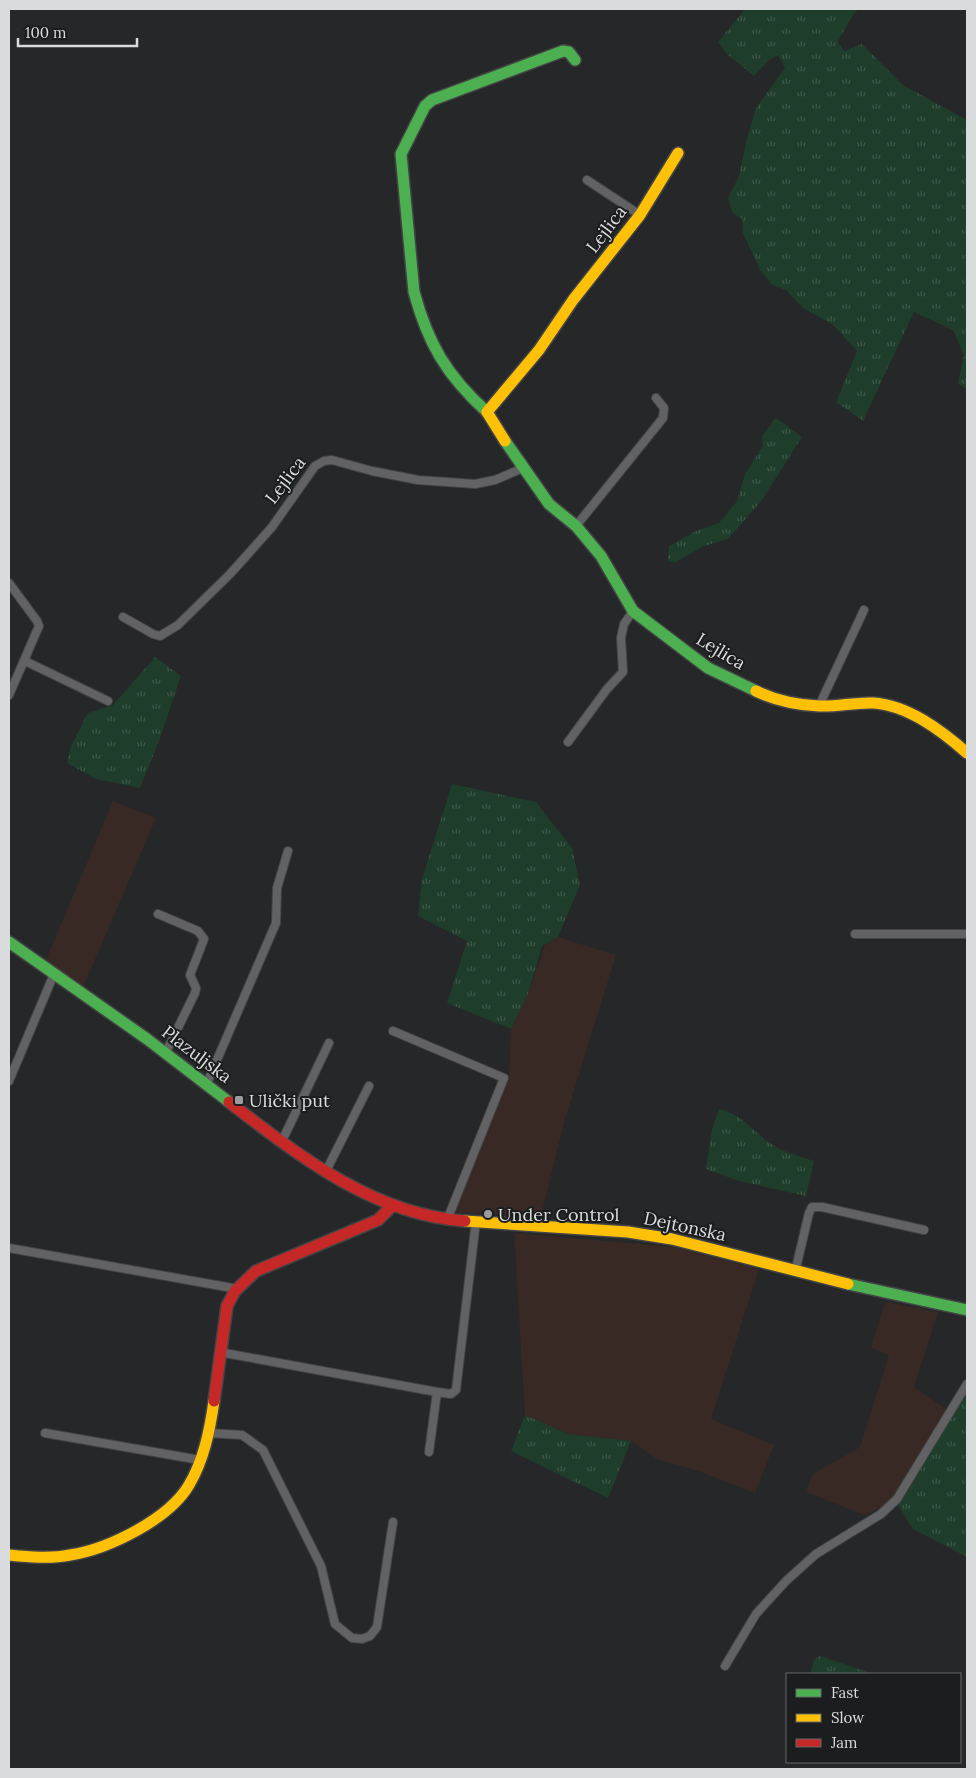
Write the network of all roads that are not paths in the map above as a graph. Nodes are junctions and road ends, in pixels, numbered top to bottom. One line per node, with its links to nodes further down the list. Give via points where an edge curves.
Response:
1 (575, 60): 6 (street, via 569,52 563,51 432,100 402,154 414,292 419,312 432,346 448,374)
2 (678, 153): 4 (street, Lejlica)
3 (586, 180): 4 (street)
4 (640, 215): 6 (street, Lejlica, via 573,300 539,350)
5 (656, 398): 8 (street, via 664,408 663,418)
6 (487, 412): 7 (street, Lejlica)
7 (523, 468): 8 (street, Lejlica, via 549,504); 12 (street, Lejlica, via 495,480 475,484 418,480 332,460 324,461 315,466 272,527 178,625 160,636)
8 (576, 526): 11 (street, Lejlica, via 601,556)
9 (9, 583): 13 (street, via 38,623)
10 (864, 610): 16 (street)
11 (633, 611): 16 (street, Lejlica, via 708,668 770,698); 17 (street, via 624,624 621,638 622,672)
12 (123, 617)
13 (25, 661): 14 (street); 15 (street)
14 (9, 696)
15 (108, 700)
16 (819, 706): 18 (street, Lejlica, via 874,703 901,710 942,731)
17 (568, 742)
18 (967, 753)
19 (288, 851): 29 (street, via 277,888 276,923)
20 (158, 914): 27 (street, via 198,931 204,939 190,975 195,994)
21 (855, 934): 22 (street)
22 (967, 934)
23 (9, 942): 24 (street, Plazuljska)
24 (54, 974): 27 (street, Plazuljska); 28 (street)
25 (393, 1031): 34 (street, via 504,1078)
26 (329, 1043): 31 (street)
27 (166, 1052): 29 (street, Plazuljska)
28 (10, 1076)
29 (208, 1083): 31 (street, Plazuljska)
30 (370, 1086): 32 (street)
31 (281, 1143): 32 (street, Plazuljska)
32 (326, 1171): 33 (street, Plazuljska)
33 (392, 1207): 34 (street, Dejtonska); 39 (street, via 378,1220 256,1271)
34 (447, 1220): 35 (street, Dejtonska)
35 (476, 1221): 38 (street, Dejtonska, via 628,1232 707,1248); 43 (street, via 456,1390 451,1394)
36 (924, 1230): 38 (street, via 822,1207 812,1208)
37 (9, 1248): 39 (street)
38 (795, 1272): 40 (street, Dejtonska)
39 (238, 1289): 41 (street, via 228,1306)
40 (967, 1310)
41 (219, 1352): 43 (street); 44 (street)
42 (967, 1384): 50 (street, via 898,1500 816,1554 786,1581 756,1614)
43 (437, 1392): 46 (street)
44 (208, 1433): 47 (street); 48 (street, via 242,1435 264,1450 321,1566 335,1624 352,1638 370,1636 377,1627)
45 (45, 1434): 47 (street)
46 (429, 1452)
47 (200, 1460): 49 (street, via 187,1489 150,1522 118,1539 76,1554 46,1557)
48 (393, 1522)
49 (9, 1555)
50 (725, 1666)

